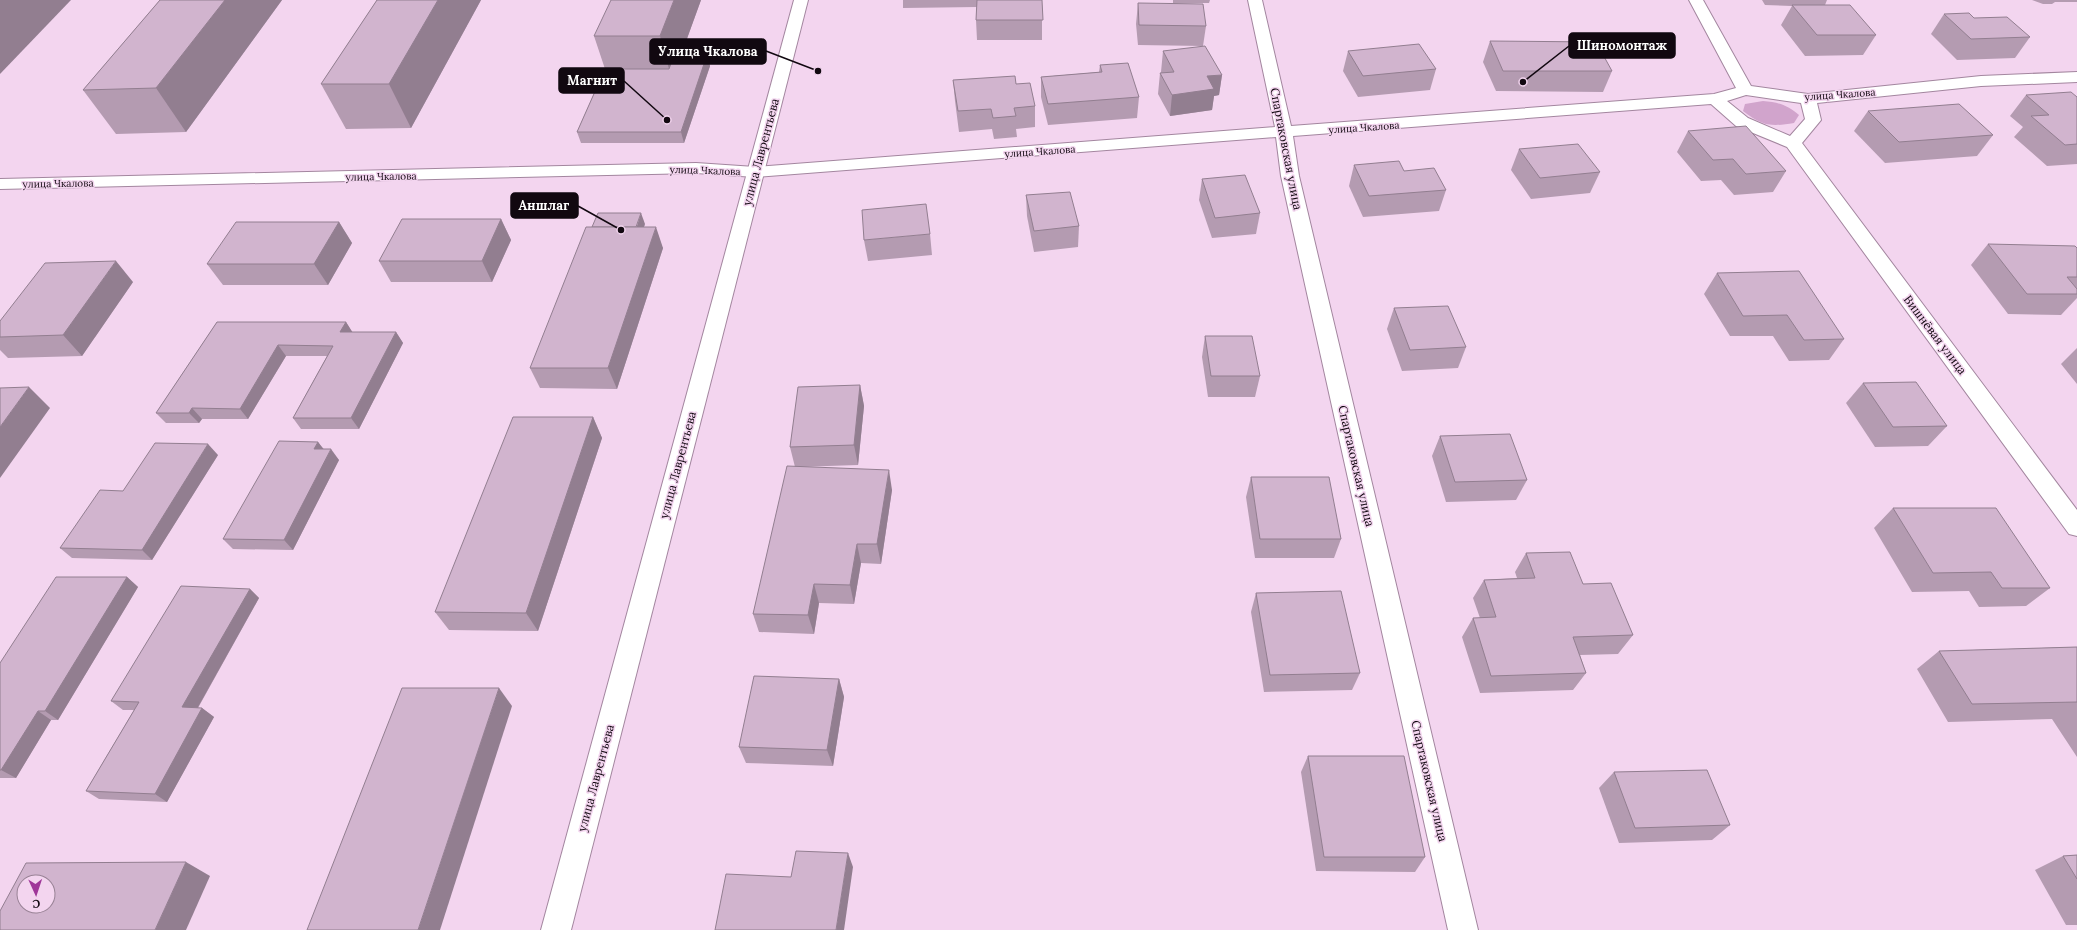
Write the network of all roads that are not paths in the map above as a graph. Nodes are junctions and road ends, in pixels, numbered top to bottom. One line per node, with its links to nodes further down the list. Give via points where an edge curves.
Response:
1 (801, 0): 10 (street, улица Лаврентьева)
2 (1256, 0): 8 (street, Спартаковская улица)
3 (1696, 0): 5 (street)
4 (2077, 77): 7 (street, улица Чкалова, via 1980,81)
5 (1745, 90): 6 (street, улица Чкалова); 7 (street, улица Чкалова)
6 (1715, 99): 8 (street, улица Чкалова); 9 (street, via 1742,122)
7 (1808, 99): 9 (street, via 1813,120)
8 (1284, 132): 10 (street, улица Чкалова); 14 (street, Спартаковская улица, via 1290,176)
9 (1793, 143): 12 (street, Вишнёвая улица)
10 (755, 172): 11 (street, улица Чкалова, via 688,168); 13 (street, улица Лаврентьева)
11 (0, 184)
12 (2077, 527)
13 (556, 930)
14 (1463, 930)

